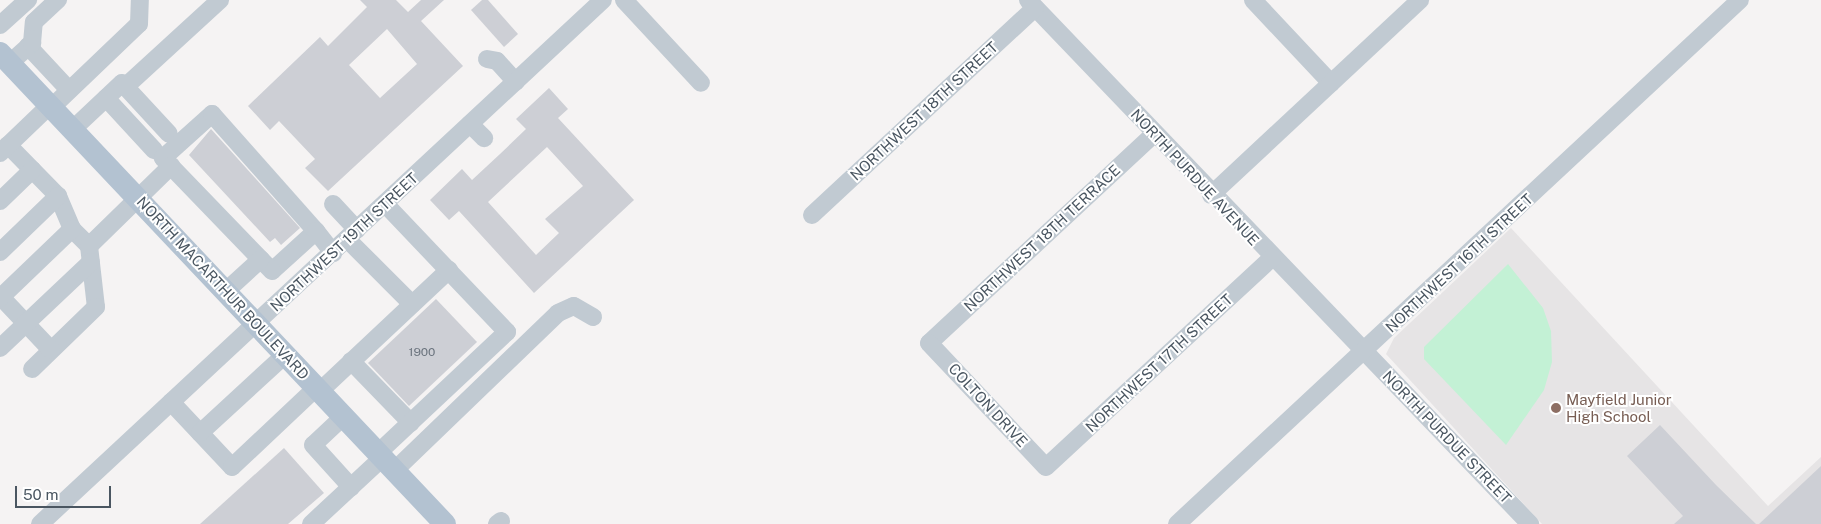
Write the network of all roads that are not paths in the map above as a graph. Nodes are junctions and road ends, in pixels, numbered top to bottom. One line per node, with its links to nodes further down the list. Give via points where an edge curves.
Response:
1 (58, 0): 12 (street, via 34,22)
2 (140, 0): 21 (street, via 139,24)
3 (220, 0): 20 (street)
4 (603, 0): 17 (street, NORTHWEST 19TH STREET)
5 (624, 0): 18 (street)
6 (1253, 0): 19 (street)
7 (1420, 0): 19 (street)
8 (1740, 0): 58 (street, NORTHWEST 16TH STREET)
9 (22, 2): 11 (street)
10 (1032, 4): 27 (street, NORTH PURDUE AVENUE); 39 (street, NORTHWEST 18TH STREET)
11 (0, 25)
12 (28, 46): 13 (street); 15 (street)
13 (5, 58): 16 (main road, NORTH MACARTHUR BOULEVARD)
14 (487, 59): 17 (street, via 497,61)
15 (44, 64): 16 (street); 21 (street)
16 (27, 80): 23 (main road, NORTH MACARTHUR BOULEVARD)
17 (516, 82): 24 (street, NORTHWEST 19TH STREET)
18 (702, 83)
19 (1331, 83): 33 (street)
20 (125, 88): 22 (street, via 122,83); 26 (street)
21 (69, 90): 23 (street)
22 (106, 98): 25 (street); 30 (street)
23 (51, 106): 25 (main road, NORTH MACARTHUR BOULEVARD); 29 (street)
24 (470, 124): 28 (street); 38 (street, NORTHWEST 19TH STREET)
25 (73, 129): 35 (main road, NORTH MACARTHUR BOULEVARD)
26 (169, 134)
27 (1154, 134): 33 (street, NORTH PURDUE AVENUE); 55 (street, NORTHWEST 18TH TERRACE)
28 (484, 138)
29 (4, 149): 32 (street)
30 (154, 150)
31 (172, 166): 35 (street); 41 (street, via 163,158 212,114); 47 (street)
32 (32, 170): 34 (street); 36 (street)
33 (1211, 195): 46 (street, NORTH PURDUE AVENUE)
34 (58, 196): 40 (street); 43 (street)
35 (137, 197): 45 (street); 49 (main road, NORTH MACARTHUR BOULEVARD)
36 (0, 201)
37 (333, 204): 42 (street)
38 (385, 204): 42 (street, NORTHWEST 19TH STREET); 48 (street)
39 (812, 215)
40 (72, 229): 45 (street); 50 (street)
41 (316, 231): 44 (street); 47 (street, via 272,271)
42 (352, 235): 44 (street, NORTHWEST 19TH STREET); 51 (street)
43 (0, 252)
44 (333, 252): 54 (street, NORTHWEST 19TH STREET)
45 (90, 254): 53 (street); 57 (street, via 96,307)
46 (1272, 258): 58 (street, NORTH PURDUE AVENUE); 68 (street, NORTHWEST 17TH STREET)
47 (261, 259): 49 (street)
48 (449, 270): 51 (street); 65 (street, via 507,332)
49 (226, 291): 54 (main road, NORTH MACARTHUR BOULEVARD)
50 (0, 297): 53 (street)
51 (412, 304): 60 (street)
52 (593, 316): 67 (street, via 574,306 558,313)
53 (26, 324): 56 (street); 57 (street)
54 (257, 324): 59 (main road, NORTH MACARTHUR BOULEVARD); 63 (street, NORTHWEST 19TH STREET)
55 (929, 343): 68 (street, COLTON DRIVE)
56 (0, 348)
57 (51, 350): 61 (street)
58 (1364, 352): 73 (street, NORTHWEST 16TH STREET); 74 (street, NORTH PURDUE STREET)
59 (286, 354): 62 (main road, NORTH MACARTHUR BOULEVARD); 66 (street)
60 (351, 361): 62 (street); 65 (street)
61 (32, 369)
62 (318, 389): 64 (main road, NORTH MACARTHUR BOULEVARD); 66 (street, via 232,467)
63 (171, 402): 66 (street); 70 (street, NORTHWEST 19TH STREET)
64 (344, 416): 67 (main road, NORTH MACARTHUR BOULEVARD); 69 (street, via 313,445)
65 (410, 423): 67 (street)
66 (200, 433)
67 (385, 460): 69 (street); 72 (main road, NORTH MACARTHUR BOULEVARD)
68 (1046, 467)
69 (351, 487): 71 (street)
70 (40, 524)
71 (312, 524)
72 (446, 524)
73 (1177, 524)
74 (1530, 524)

